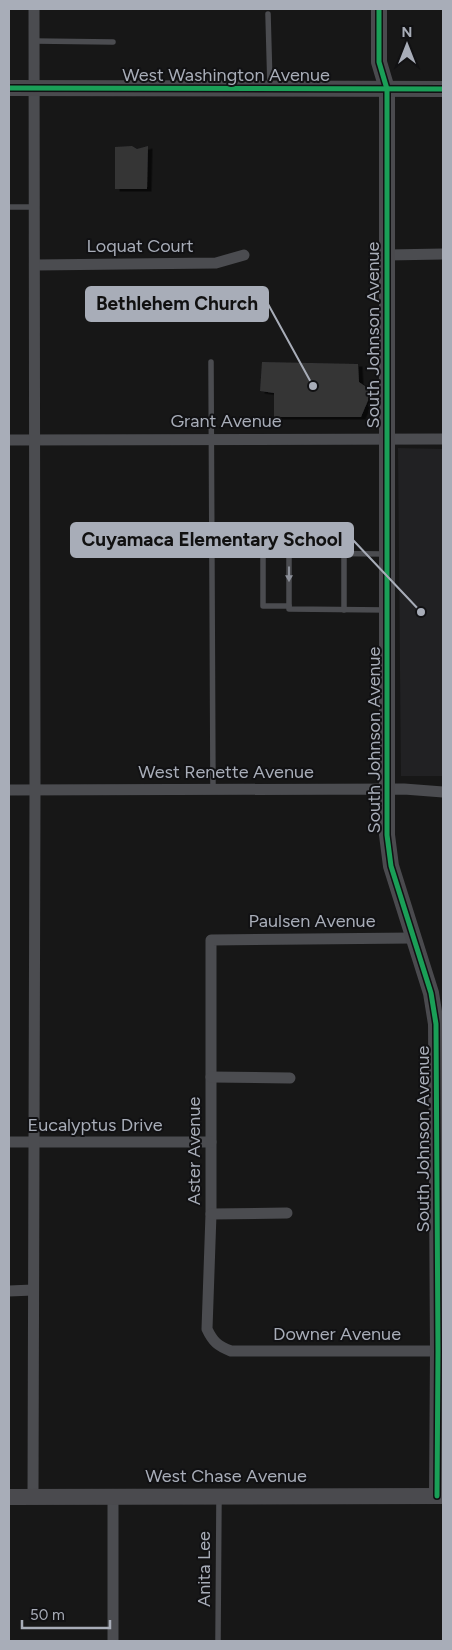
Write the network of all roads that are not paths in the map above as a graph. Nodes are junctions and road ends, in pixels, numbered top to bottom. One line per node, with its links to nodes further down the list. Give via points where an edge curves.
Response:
1 (34, 9): 4 (street)
2 (379, 9): 9 (street, South Johnson Avenue, via 379,62)
3 (268, 14): 8 (lane)
4 (35, 41): 5 (lane); 7 (street)
5 (112, 42)
6 (9, 88): 7 (street, West Washington Avenue)
7 (35, 89): 8 (street, West Washington Avenue); 11 (street)
8 (270, 89): 9 (street, West Washington Avenue)
9 (387, 89): 10 (street, West Washington Avenue); 14 (street, South Johnson Avenue)
10 (443, 89)
11 (35, 206): 12 (lane); 16 (street)
12 (9, 207)
13 (443, 254): 14 (street)
14 (387, 255): 20 (street, South Johnson Avenue)
15 (244, 256): 16 (street, Loquat Court, via 216,263)
16 (35, 265): 18 (street)
17 (212, 362): 19 (lane)
18 (35, 439): 19 (street, Grant Avenue); 22 (street, Grant Avenue); 33 (street)
19 (211, 439): 20 (street, Grant Avenue); 34 (lane)
20 (387, 439): 21 (street, Grant Avenue); 27 (street, South Johnson Avenue)
21 (443, 439)
22 (9, 440)
23 (232, 553): 24 (lane)
24 (263, 553): 25 (lane); 28 (lane, via 263,606)
25 (289, 554): 26 (lane); 28 (lane, one-way to 28)
26 (344, 554): 27 (lane); 29 (lane)
27 (387, 554): 30 (street, South Johnson Avenue)
28 (290, 606): 29 (lane, via 290,609)
29 (344, 610): 30 (lane)
30 (387, 610): 31 (street, South Johnson Avenue)
31 (386, 789): 34 (street, West Renette Avenue); 35 (street, West Renette Avenue); 36 (street, South Johnson Avenue, via 391,866)
32 (9, 790): 33 (street, West Renette Avenue)
33 (35, 790): 34 (street, West Renette Avenue); 41 (street)
34 (213, 790)
35 (443, 792)
36 (413, 938): 37 (street, Paulsen Avenue); 48 (street, South Johnson Avenue, via 431,993 436,1024)
37 (212, 940): 38 (street, Aster Avenue)
38 (211, 1077): 39 (street); 42 (street, Aster Avenue)
39 (290, 1078)
40 (9, 1142): 41 (street, Eucalyptus Drive)
41 (34, 1142): 42 (street, Eucalyptus Drive); 46 (street)
42 (211, 1142): 44 (street, Aster Avenue)
43 (287, 1213): 44 (street)
44 (211, 1214): 47 (street, Aster Avenue, via 207,1329 212,1341)
45 (9, 1290): 46 (street)
46 (33, 1290): 50 (street)
47 (231, 1351): 48 (street, Downer Avenue)
48 (441, 1352): 53 (street, South Johnson Avenue)
49 (9, 1496): 50 (street, West Chase Avenue)
50 (33, 1496): 51 (street, West Chase Avenue)
51 (112, 1496): 52 (street, West Chase Avenue); 54 (street)
52 (220, 1496): 53 (street, West Chase Avenue); 55 (lane, Anita Lee)
53 (440, 1496)
54 (113, 1641)
55 (218, 1641)

